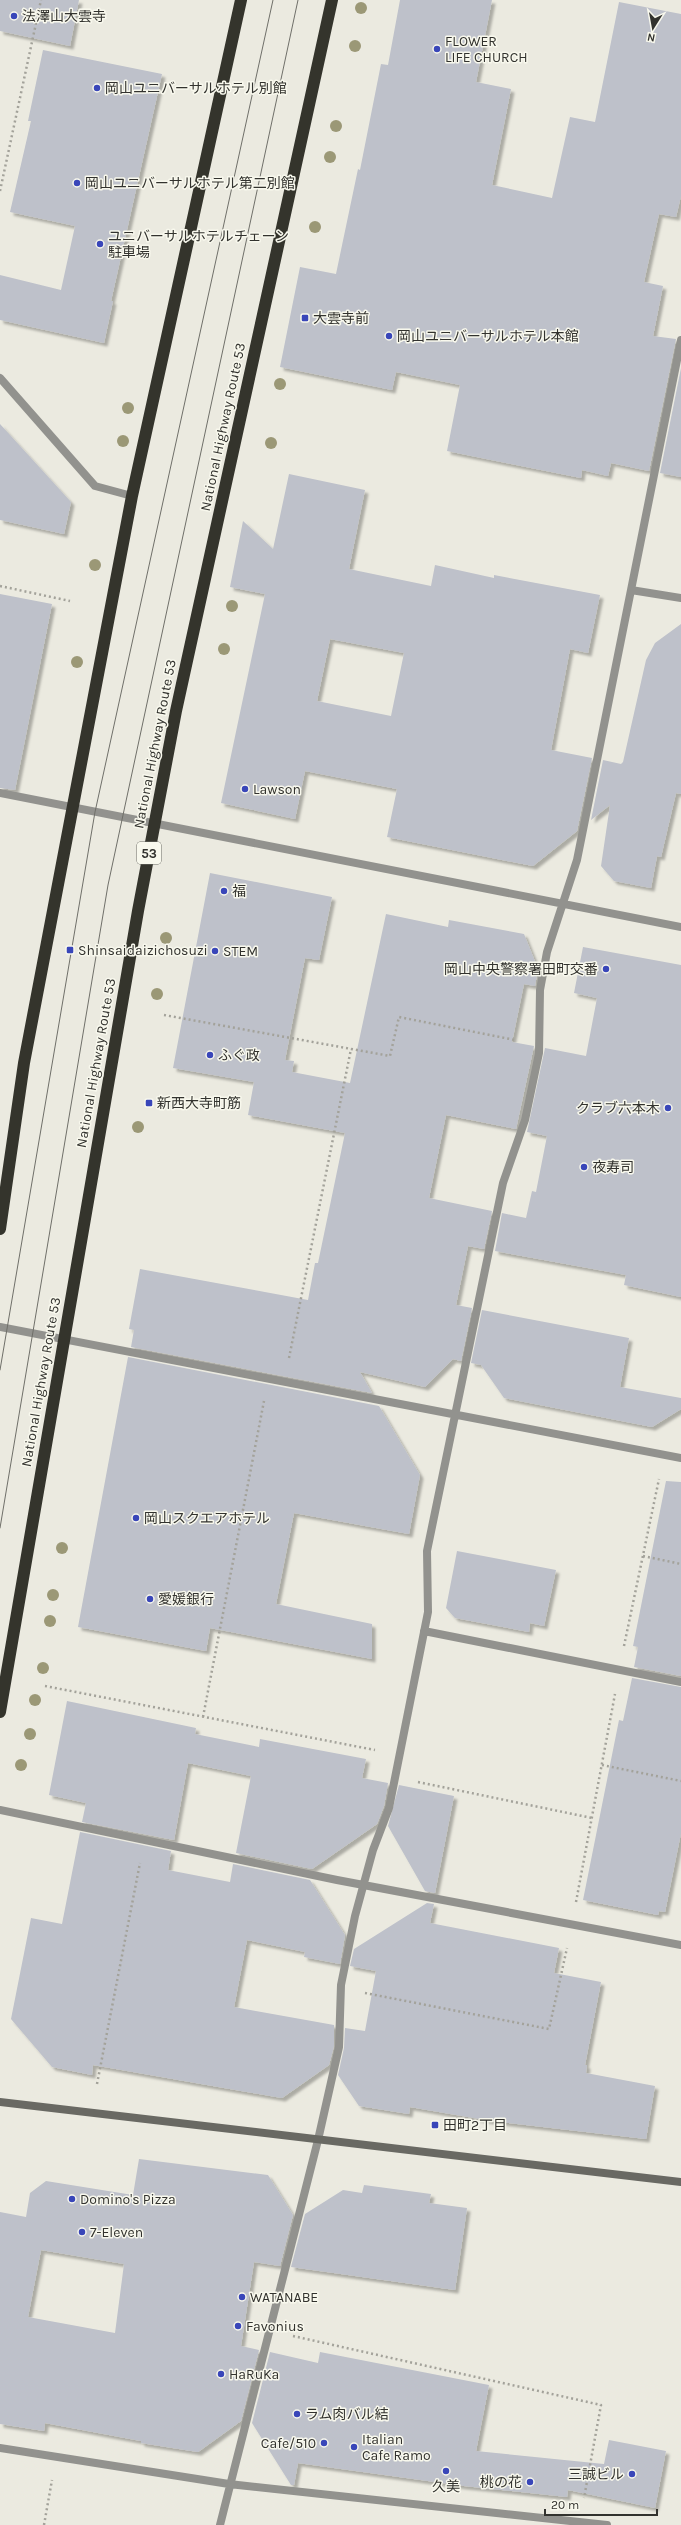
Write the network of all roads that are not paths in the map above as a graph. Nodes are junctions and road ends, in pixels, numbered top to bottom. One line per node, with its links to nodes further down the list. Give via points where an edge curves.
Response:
1 (241, 0): 5 (highway)
2 (332, 0): 10 (highway, National Highway Route 53 / 53, via 181,688)
3 (681, 340): 6 (street)
4 (0, 378): 5 (street, via 95,486)
5 (132, 496): 9 (highway)
6 (631, 590): 7 (street); 11 (street, via 578,860)
7 (681, 598)
8 (0, 793): 9 (street)
9 (72, 808): 10 (street); 13 (highway, via 24,1063)
10 (155, 823): 11 (street); 15 (highway, National Highway Route 53 / 53)
11 (563, 905): 12 (street); 16 (street, via 547,952 540,990 539,1053 525,1120 503,1182)
12 (681, 928)
13 (0, 1230)
14 (0, 1327): 15 (street)
15 (63, 1339): 16 (street); 20 (highway, National Highway Route 53 / 53)
16 (457, 1415): 17 (street); 18 (street, via 428,1551 428,1612)
17 (681, 1458)
18 (424, 1630): 19 (street); 22 (street, via 389,1808 373,1850)
19 (681, 1682)
20 (0, 1712)
21 (0, 1810): 22 (street)
22 (364, 1886): 23 (street); 25 (street, via 341,1984 339,2047)
23 (681, 1945)
24 (0, 2102): 25 (street)
25 (318, 2140): 26 (street); 28 (street)
26 (681, 2182)
27 (0, 2448): 28 (street)
28 (230, 2484): 29 (street); 30 (street)
29 (220, 2525)
30 (607, 2525)

